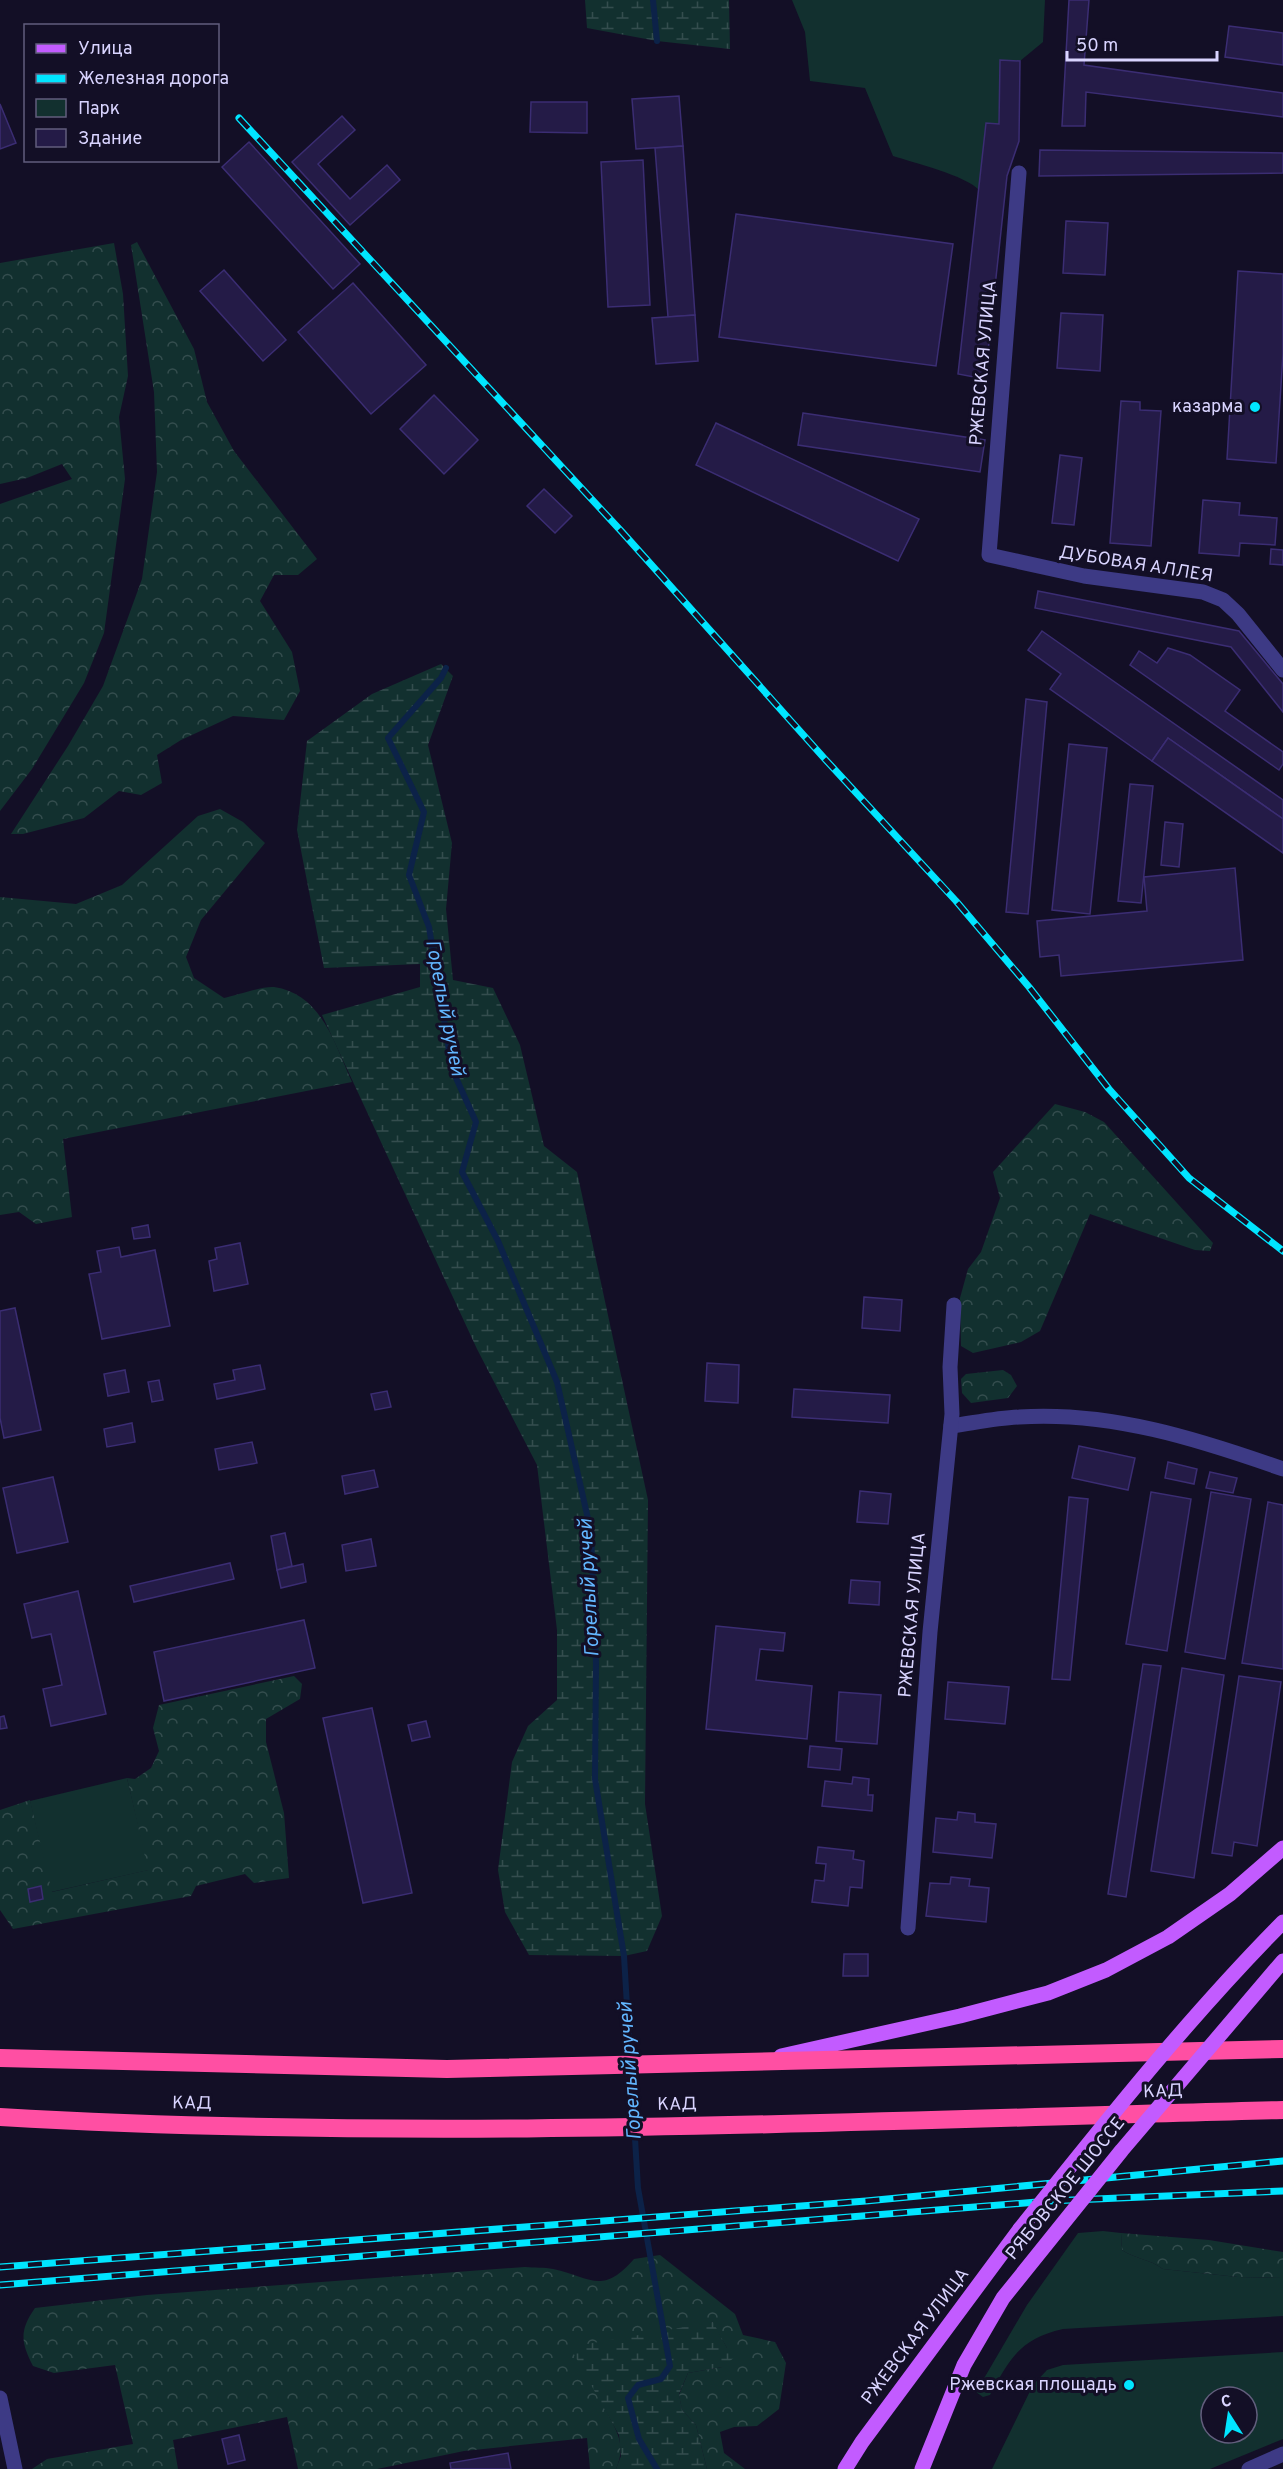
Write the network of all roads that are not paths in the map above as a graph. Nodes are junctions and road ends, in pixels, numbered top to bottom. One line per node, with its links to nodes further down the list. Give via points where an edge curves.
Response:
1 (1019, 173): 2 (street, РЖЕВСКАЯ УЛИЦА)
2 (988, 555): 3 (street, ДУБОВАЯ АЛЛЕЯ, via 1075,575 1203,592 1223,600 1238,614)
3 (1283, 670)
4 (954, 1305): 5 (street, РЖЕВСКАЯ УЛИЦА)
5 (951, 1426): 6 (street, via 1019,1417 1072,1417 1143,1426); 9 (street, РЖЕВСКАЯ УЛИЦА, via 930,1632)
6 (1283, 1469)
7 (1283, 1848): 13 (main road, via 1230,1894 1168,1937 1106,1970 1048,1993)
8 (1283, 1922): 16 (main road, РЯБОВСКОЕ ШОССЕ, bridge, via 1176,2038)
9 (908, 1928)
10 (1283, 1960): 21 (main road, РЯБОВСКОЕ ШОССЕ, bridge, via 1002,2298 964,2366)
11 (1283, 2049): 13 (highway)
12 (0, 2058): 13 (highway, via 321,2067)
13 (755, 2062)
14 (1283, 2110): 15 (highway, КАД, via 581,2128 130,2124)
15 (0, 2117)
16 (1020, 2229): 20 (main road, РЖЕВСКАЯ УЛИЦА)
17 (0, 2398): 19 (street)
18 (1283, 2454): 22 (street)
19 (15, 2469)
20 (845, 2469)
21 (922, 2469)
22 (1249, 2469)

